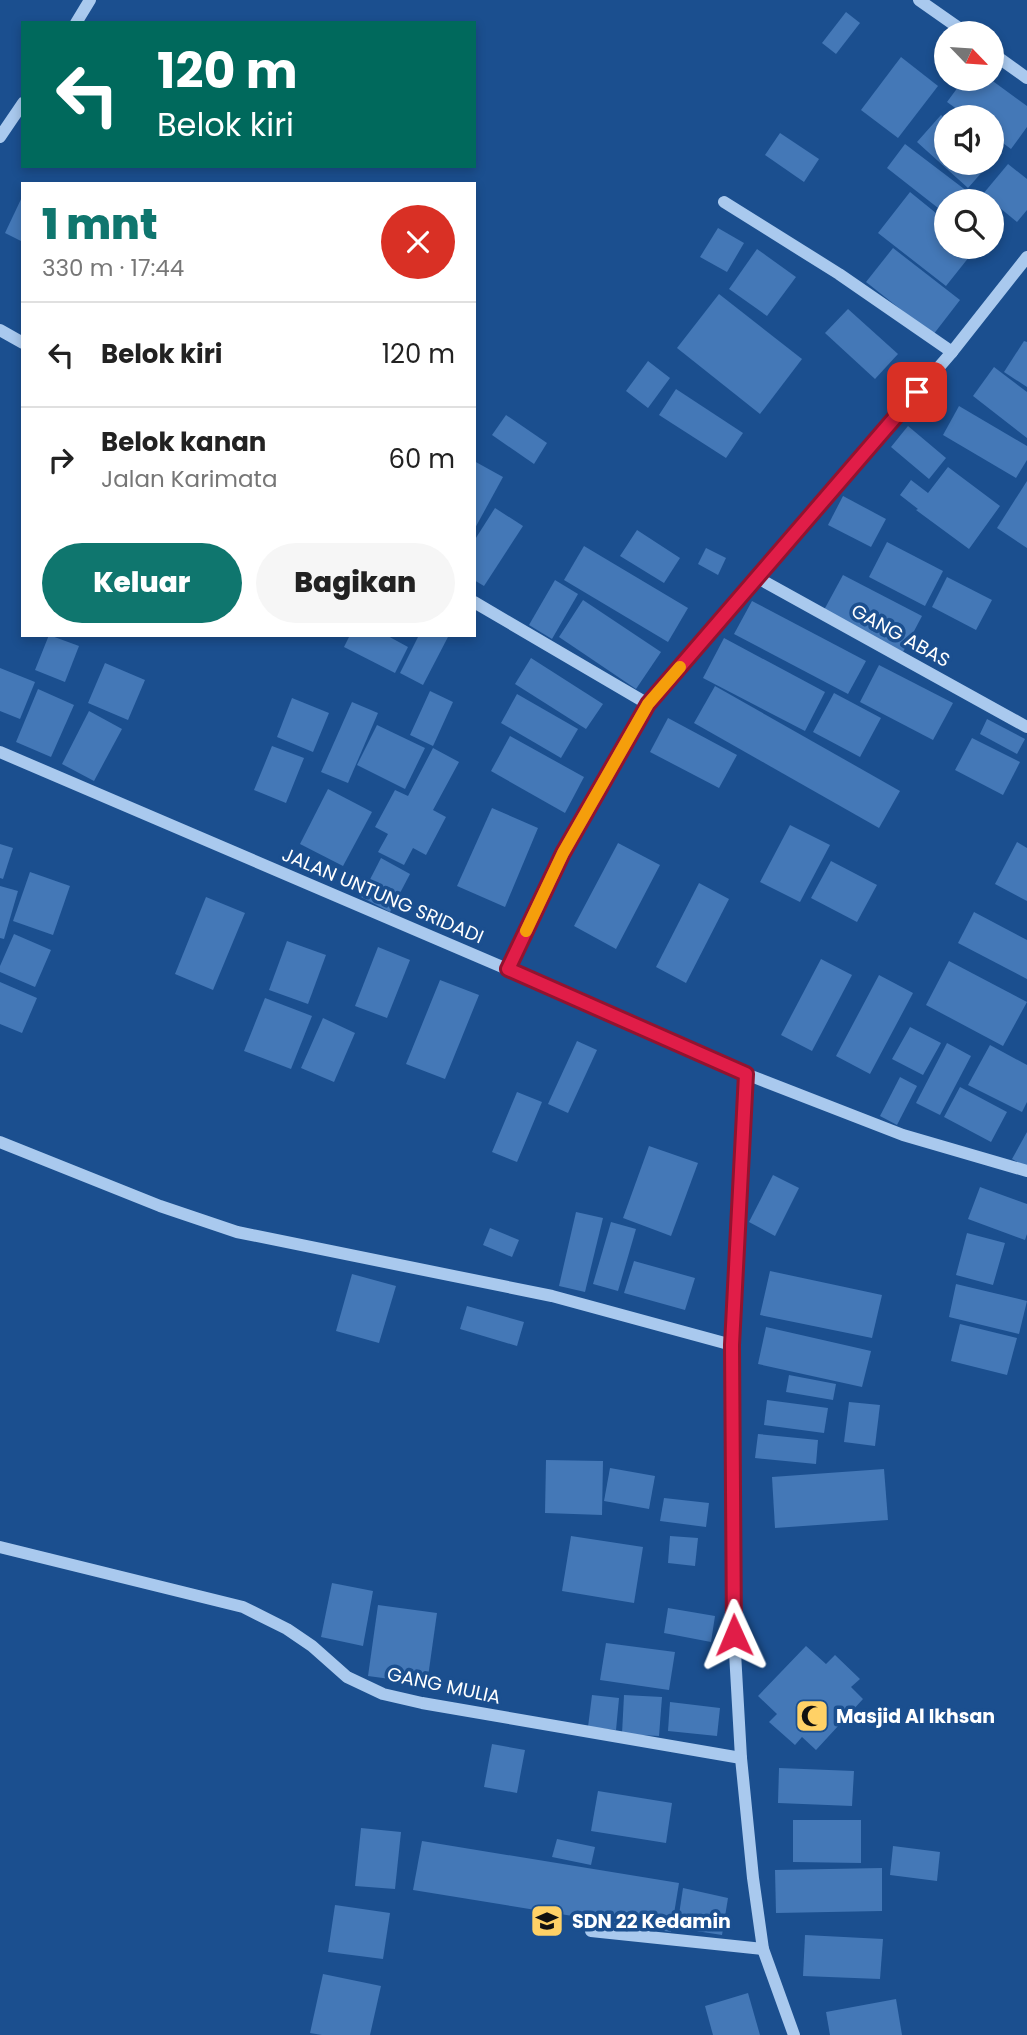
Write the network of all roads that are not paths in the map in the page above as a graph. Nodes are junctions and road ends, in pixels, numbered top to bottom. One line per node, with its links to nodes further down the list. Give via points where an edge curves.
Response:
1 (90, 0): 3 (street)
2 (919, 0): 4 (street)
3 (77, 21)
4 (949, 21)
5 (1004, 62): 6 (street)
6 (1027, 78)
7 (21, 106): 8 (street)
8 (0, 137)
9 (724, 202): 13 (street)
10 (1027, 257): 13 (street)
11 (0, 330): 12 (street)
12 (21, 342)
13 (952, 352): 14 (street)
14 (756, 577): 16 (street); 17 (street, GANG ABAS)
15 (476, 603): 16 (street)
16 (648, 704): 19 (street, via 563,853)
17 (1027, 727)
18 (0, 751): 19 (street, JALAN UNTUNG SRIDADI)
19 (508, 969): 20 (street, JALAN UNTUNG SRIDADI)
20 (746, 1074): 22 (street, JALAN UNTUNG SRIDADI, via 903,1135); 23 (street)
21 (0, 1142): 23 (street, via 237,1232 552,1296)
22 (1027, 1171)
23 (732, 1345): 25 (street, via 734,1635)
24 (0, 1547): 25 (street, GANG MULIA, via 243,1607 287,1629 347,1677 383,1694)
25 (741, 1758): 27 (street)
26 (591, 1931): 27 (street)
27 (762, 1949): 28 (street)
28 (794, 2035)

